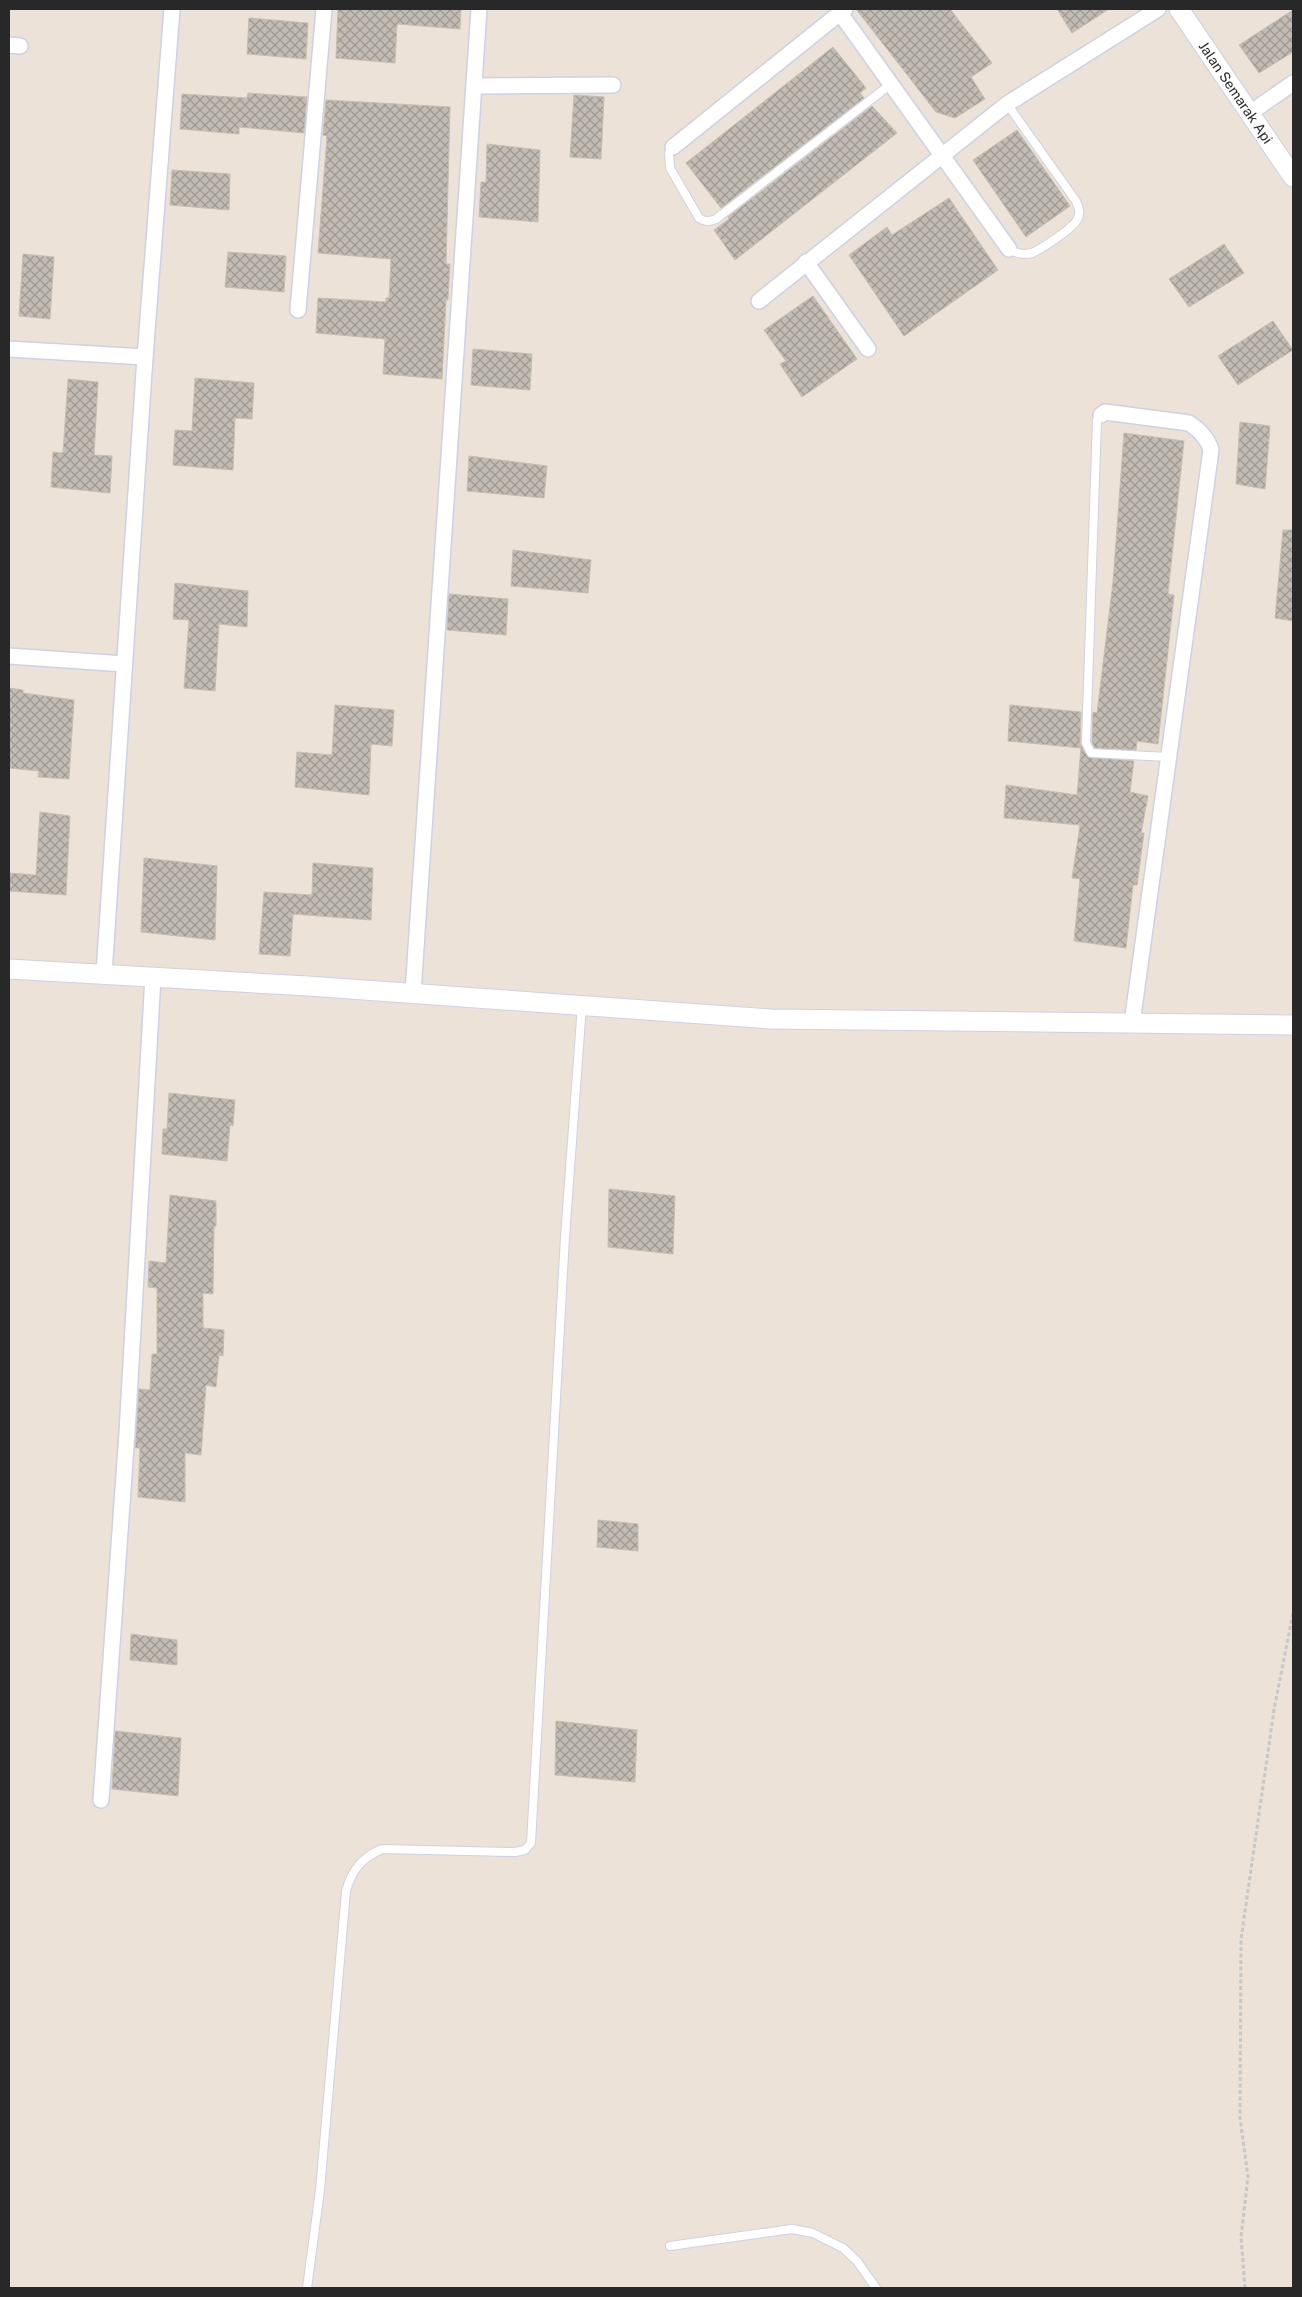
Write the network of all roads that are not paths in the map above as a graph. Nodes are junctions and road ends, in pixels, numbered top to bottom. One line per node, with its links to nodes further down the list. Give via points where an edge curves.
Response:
1 (172, 9): 22 (street)
2 (324, 9): 19 (street)
3 (479, 9): 10 (street)
4 (1158, 9): 11 (street)
5 (1179, 9): 12 (street, Jalan Semarak Api)
6 (843, 11): 9 (street); 13 (street)
7 (1293, 83): 12 (street)
8 (613, 84): 10 (street)
9 (891, 84): 13 (lane, via 710,222 699,218 670,168 669,153); 14 (street)
10 (475, 86): 30 (street)
11 (1007, 104): 14 (street); 16 (lane, via 1080,211 1071,227 1032,253 1014,253)
12 (1250, 113): 15 (street, Jalan Semarak Api)
13 (673, 147)
14 (942, 154): 16 (street); 17 (street)
15 (1293, 177)
16 (1009, 249)
17 (806, 262): 18 (street); 21 (street)
18 (759, 301)
19 (298, 310)
20 (9, 349): 22 (street)
21 (868, 349)
22 (145, 357): 25 (street)
23 (1101, 415): 26 (lane, via 1097,420 1086,743 1091,752); 26 (street, via 1106,412 1189,423 1210,444)
24 (9, 656): 25 (street)
25 (124, 664): 28 (street)
26 (1168, 757): 32 (street)
27 (9, 969): 28 (street)
28 (104, 974): 29 (street)
29 (153, 977): 30 (street); 34 (street, via 127,1433)
30 (413, 993): 31 (street)
31 (582, 1005): 32 (street, via 771,1019); 36 (lane, via 565,1237 531,1844 525,1850 515,1852 382,1849 368,1855 351,1874 346,1891 320,2190)
32 (1132, 1023): 33 (street)
33 (1293, 1025)
34 (101, 1800)
35 (670, 2246): 37 (lane, via 792,2229 813,2233 843,2248)
36 (307, 2288)
37 (876, 2288)

